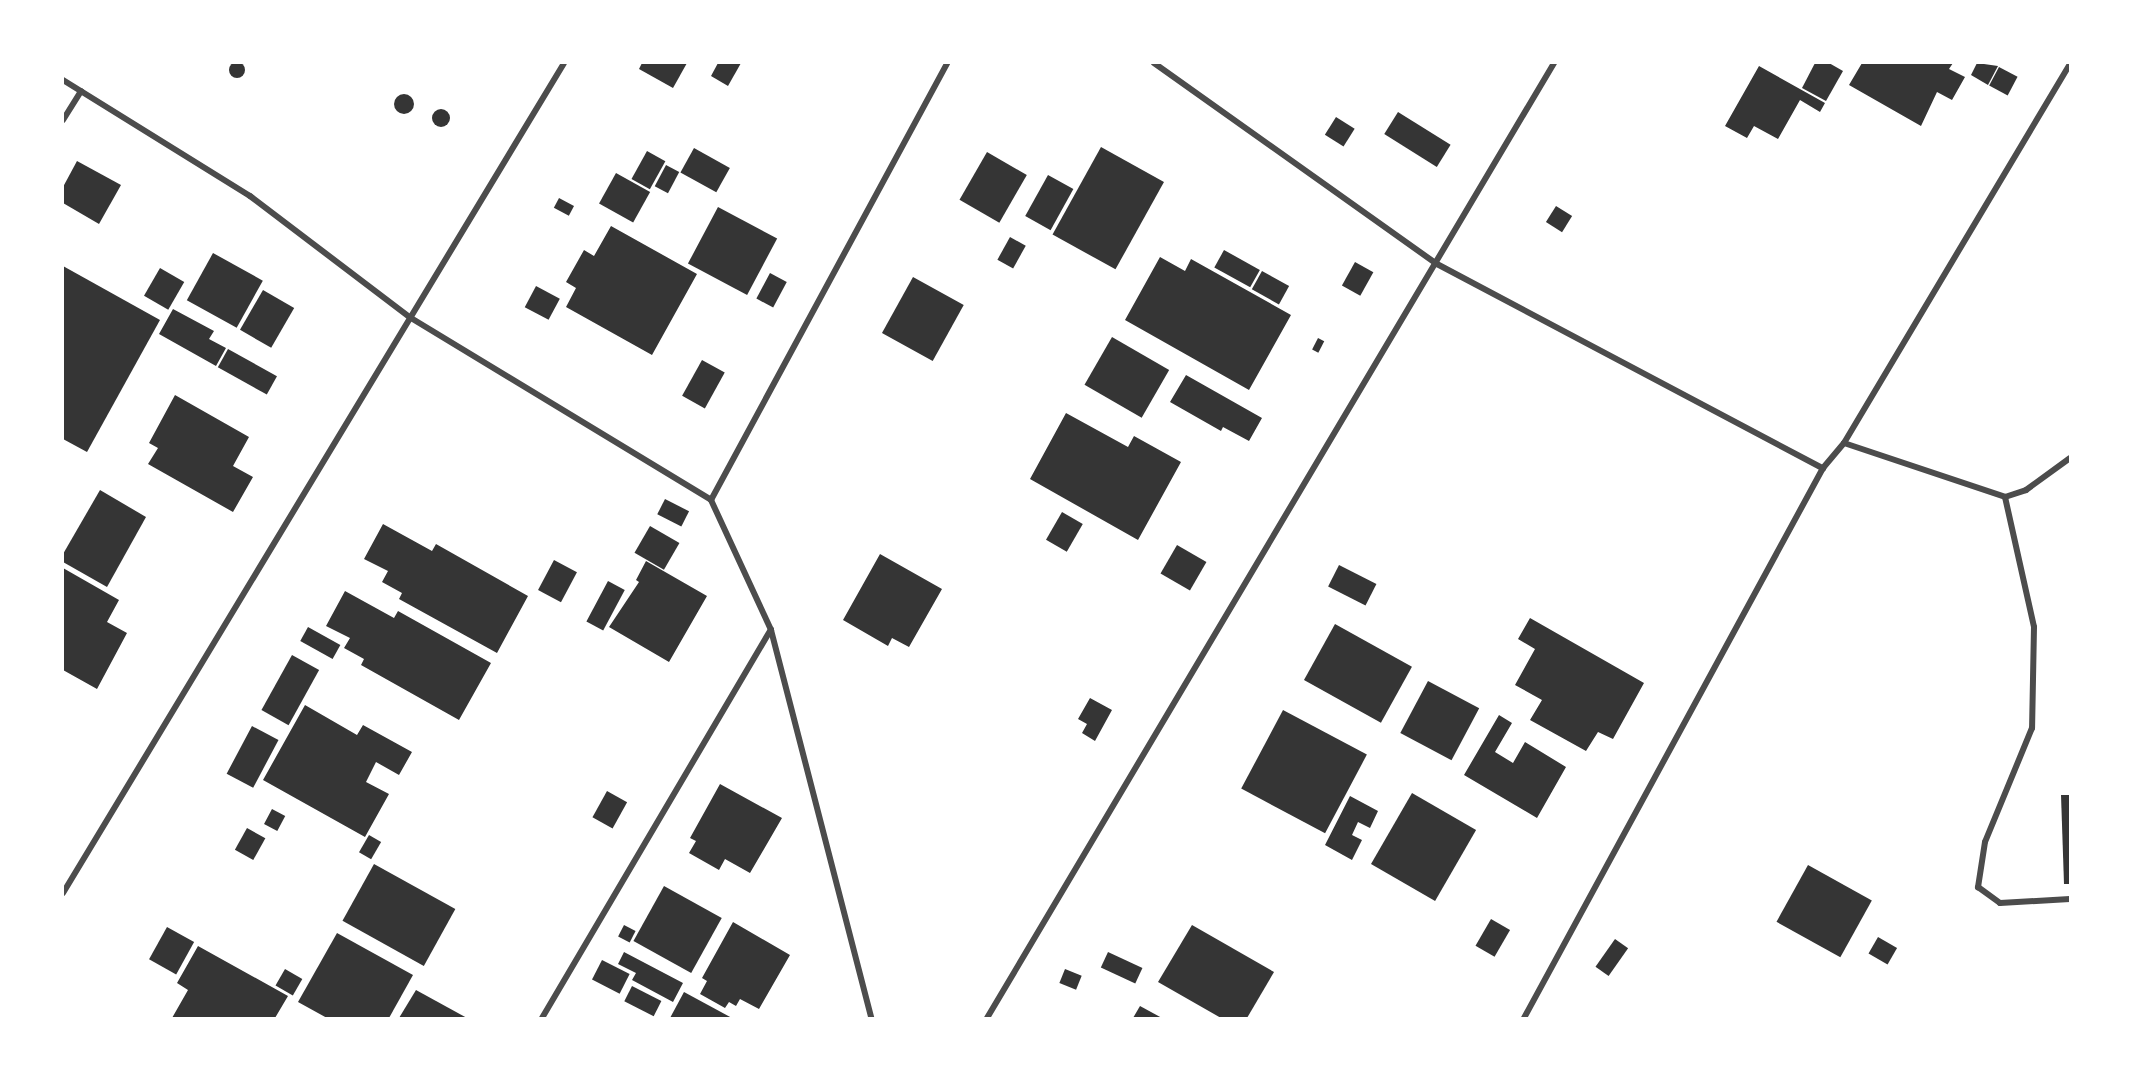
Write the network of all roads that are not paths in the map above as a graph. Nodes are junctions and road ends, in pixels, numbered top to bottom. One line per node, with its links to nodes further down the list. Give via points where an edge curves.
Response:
1 (564, 63): 10 (street)
2 (947, 63): 15 (street)
3 (1154, 63): 9 (street)
4 (1554, 63): 9 (street)
5 (2070, 64): 11 (street)
6 (63, 80): 7 (street)
7 (81, 91): 8 (street); 10 (street, via 250,196)
8 (63, 120)
9 (1437, 264): 13 (street); 21 (street)
10 (411, 318): 15 (street); 17 (street)
11 (1844, 443): 13 (street); 14 (street)
12 (2070, 458): 14 (street, via 2026,490)
13 (1823, 468): 22 (street)
14 (2005, 497): 18 (street, via 2034,627 2032,728 1985,842 1978,887 2000,903)
15 (711, 500): 16 (street)
16 (771, 630): 19 (street); 20 (street)
17 (63, 893)
18 (2070, 899)
19 (542, 1018)
20 (870, 1018)
21 (987, 1018)
22 (1524, 1018)

